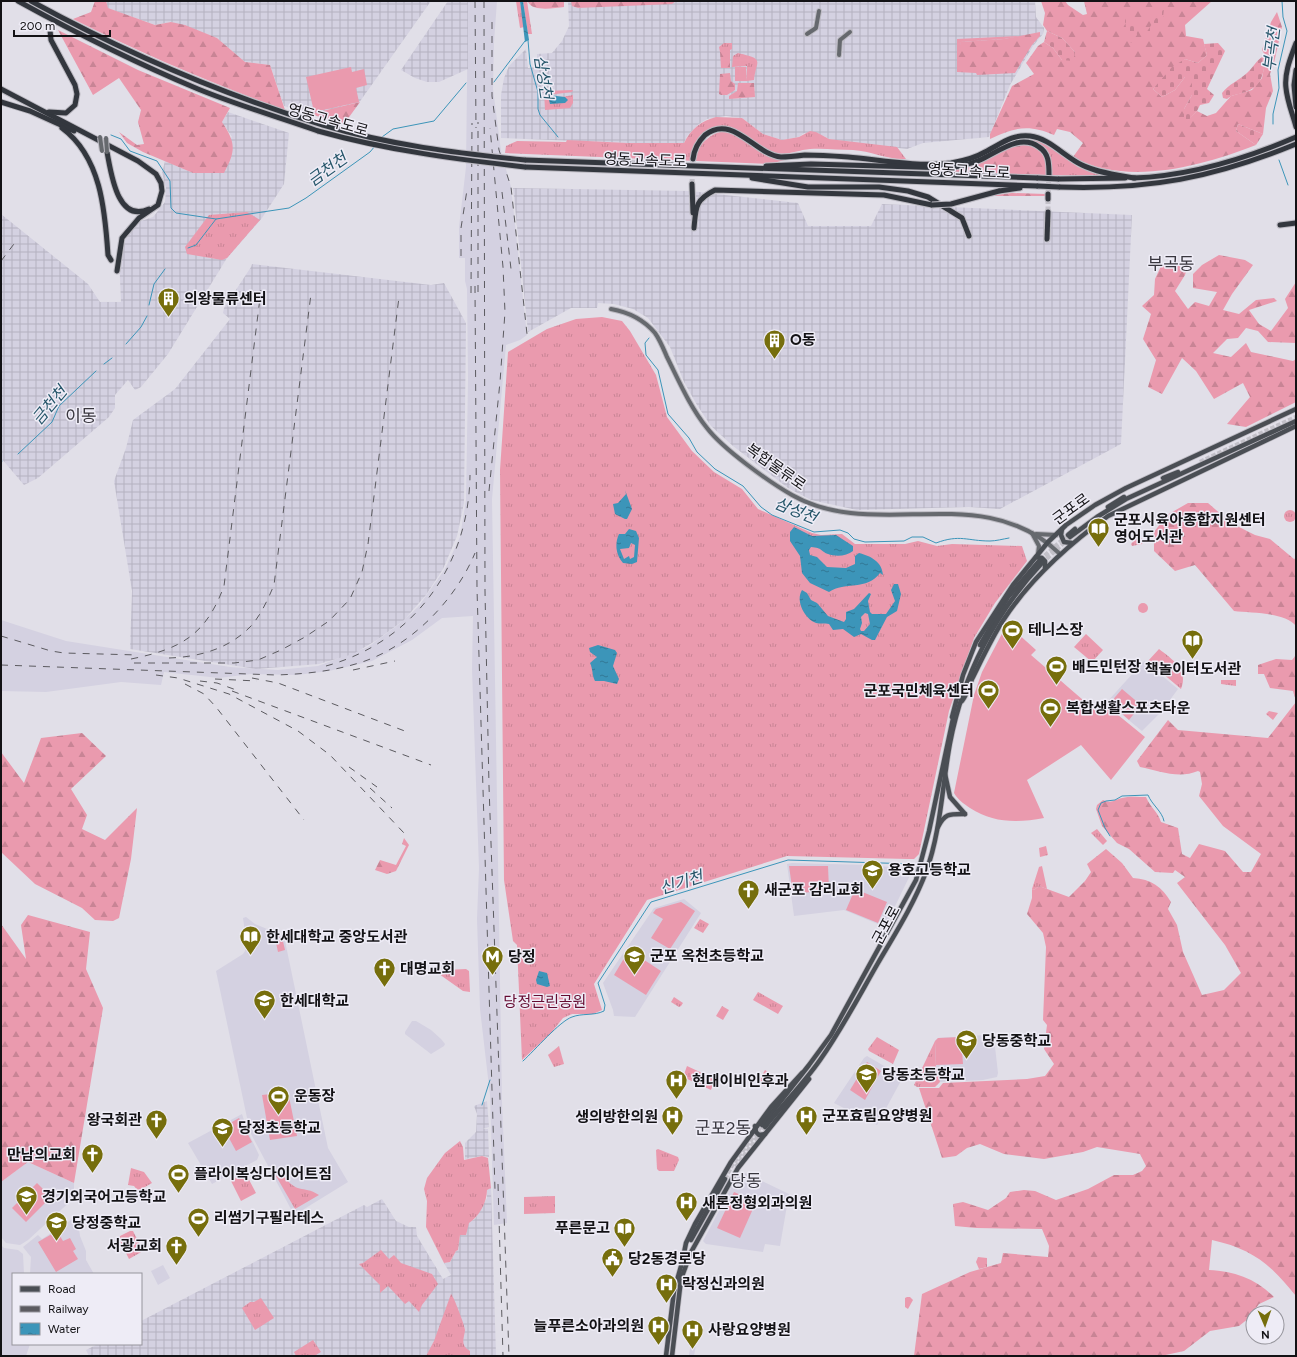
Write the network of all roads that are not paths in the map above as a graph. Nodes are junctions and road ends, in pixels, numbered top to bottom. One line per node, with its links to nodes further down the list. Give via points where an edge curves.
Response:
1 (15, 1): 4 (highway)
2 (18, 1): 4 (highway, 영동고속도로)
3 (31, 1): 24 (highway, 영동고속도로, bridge, via 69,22 200,82 299,118 396,144 450,153 525,160)
4 (26, 5): 24 (highway, 영동고속도로, bridge, via 67,28 198,89 318,131 396,150 525,167)
5 (819, 11): 8 (main road, via 816,28)
6 (50, 30): 15 (highway, via 51,40 75,85 77,100 66,113)
7 (850, 32): 10 (main road, via 840,40)
8 (806, 34)
9 (1296, 43): 17 (highway, via 1289,62 1286,82)
10 (839, 55)
11 (1296, 70): 14 (highway)
12 (1, 89): 15 (highway)
13 (1, 102): 16 (highway)
14 (1296, 107)
15 (45, 111): 35 (highway, via 138,161 156,174 161,183 162,191 158,205 139,218 122,238)
16 (55, 122): 22 (highway, via 148,170 158,184 158,199 155,204 138,212 121,201); 34 (highway, via 73,136 90,163 103,204 108,255)
17 (1296, 127)
18 (100, 137): 22 (main road, bridge)
19 (1296, 137): 26 (highway, 영동고속도로, via 1227,162 1154,177)
20 (106, 138): 22 (main road, bridge)
21 (1296, 144): 28 (highway, 영동고속도로, bridge, via 1230,169 1191,178 1120,188)
22 (104, 152)
23 (693, 159): 26 (highway, via 697,145 708,134 715,130 728,129 744,136 767,153 780,157 847,157 929,163 960,162 986,152 1006,140 1017,136 1031,136 1046,142 1069,159 1084,166)
24 (734, 171): 25 (highway, via 811,164 950,168 973,163 1015,143 1026,141 1043,149 1049,161); 26 (highway, 영동고속도로, bridge, via 1058,179); 28 (highway, 영동고속도로); 32 (highway, via 808,187 879,187 908,191 928,197 962,218)
25 (1049, 174)
26 (1135, 178)
27 (692, 184): 28 (highway, bridge, via 694,228 696,208 703,196 715,190 877,194 932,206)
28 (1035, 186)
29 (1048, 212): 33 (highway)
30 (1296, 223): 31 (highway)
31 (1280, 225)
32 (969, 236)
33 (1047, 239)
34 (111, 260)
35 (117, 271)
36 (611, 309): 42 (main road, 복합물류로, via 630,314 656,334 692,406 708,429 764,476 792,495 810,504 845,513 960,513 993,518)
37 (1296, 409): 41 (main road, 군포로, via 1126,488 1095,505)
38 (1296, 421): 40 (main road, 군포로, via 1126,499 1069,536 1116,501)
39 (1296, 426): 45 (main road, 군포로, via 1108,516)
40 (1200, 462)
41 (1062, 529): 43 (main road, 군포로); 45 (main road, via 1064,542)
42 (1033, 534): 43 (main road); 44 (main road, 복합물류로); 47 (main road, via 1038,546)
43 (1056, 535): 44 (main road, 군포로)
44 (1048, 542): 46 (main road, 복합물류로); 47 (main road, 군포로)
45 (1072, 543): 46 (main road, 군포로)
46 (1060, 554): 48 (main road, 군포로)
47 (1039, 559): 48 (main road, via 1045,561); 49 (main road, 군포로, via 1011,599 978,655); 50 (main road, 군포로, via 1008,597 985,635 966,676); 50 (main road, 군포로, via 1002,600 976,642 963,675)
48 (1045, 568): 49 (main road, 군포로, via 1004,619 967,695)
49 (959, 704): 52 (main road, 군포로)
50 (952, 720): 51 (main road, 군포로)
51 (945, 751): 52 (main road); 55 (main road, 군포로, via 918,876 831,1035)
52 (946, 772): 53 (main road, 군포로); 53 (main road, via 950,797 965,814 945,817)
53 (936, 833): 54 (main road, 군포로, via 916,895 846,1019)
54 (814, 1068): 55 (main road, 군포로, via 764,1126); 57 (main road, via 804,1085)
55 (805, 1071): 56 (main road)
56 (755, 1126): 57 (main road, via 759,1135); 58 (main road)
57 (765, 1134): 58 (main road)
58 (727, 1179): 59 (main road, via 695,1224 686,1243 674,1291); 60 (main road, via 690,1254 681,1279)
59 (666, 1356)
60 (672, 1356)

